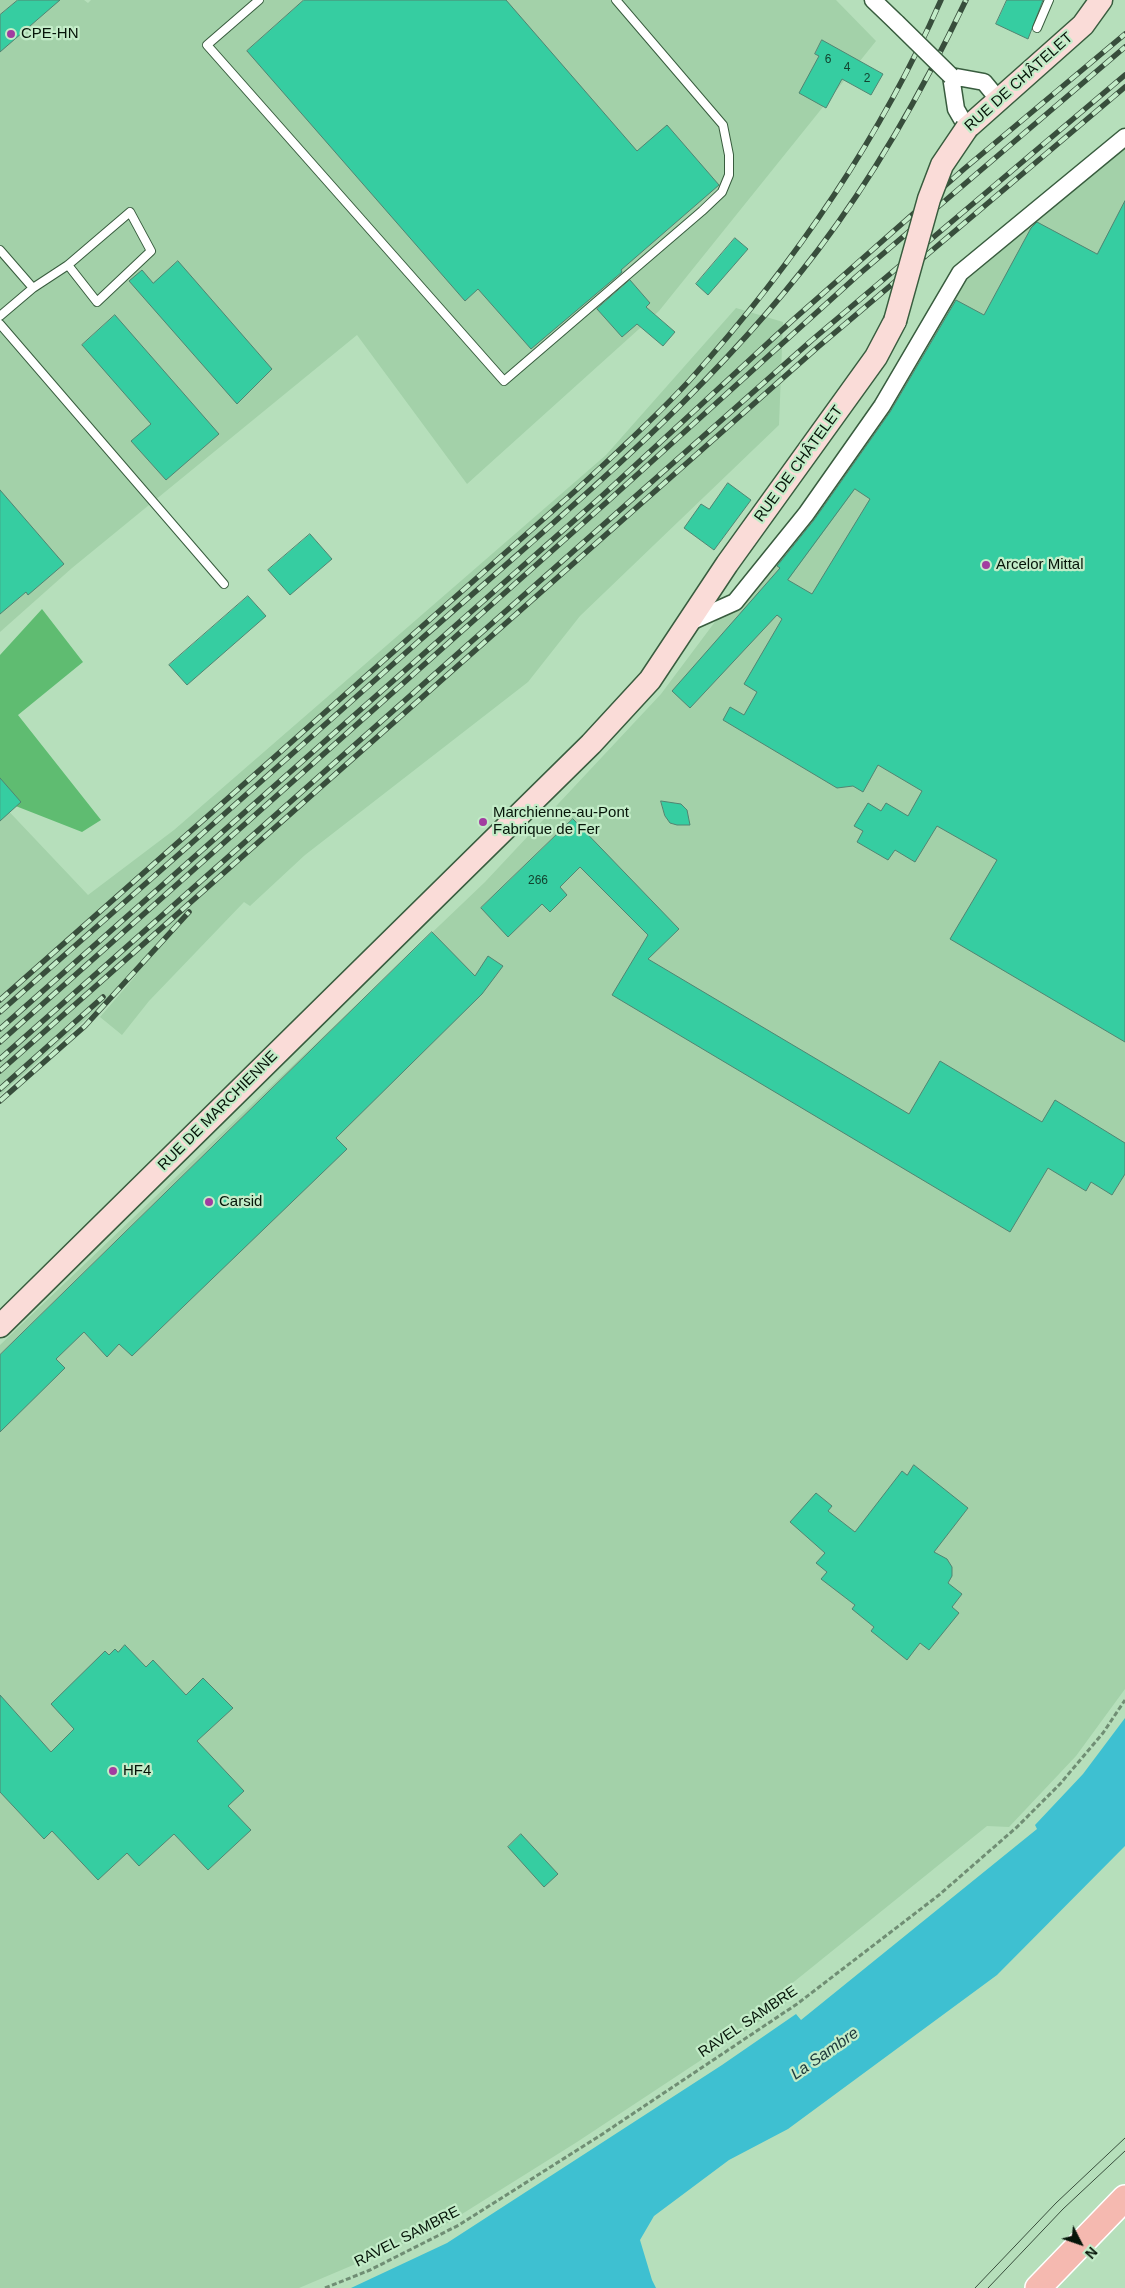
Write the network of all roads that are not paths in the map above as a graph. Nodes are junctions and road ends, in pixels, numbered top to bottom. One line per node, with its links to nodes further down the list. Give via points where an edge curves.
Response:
1 (259, 0): 2 (lane, via 207,45 504,381 702,211 722,192 729,175 723,125)
2 (616, 0)
3 (873, 0): 7 (street, bridge)
4 (1048, 0): 6 (lane)
5 (1101, 0): 8 (main road, RUE DE CHÂTELET, via 1082,24)
6 (1037, 28)
7 (951, 76): 8 (street, via 984,82); 9 (street, via 956,109)
8 (998, 99): 9 (main road, RUE DE CHÂTELET)
9 (967, 128): 17 (main road, RUE DE CHÂTELET, bridge, via 939,173 895,321 876,357)
10 (1125, 137): 17 (street, via 960,274 882,406 806,514 735,602)
11 (0, 250): 13 (lane)
12 (68, 265): 12 (lane, via 130,212 151,251 97,302); 13 (lane)
13 (33, 288): 14 (lane)
14 (0, 316)
15 (0, 324): 16 (lane)
16 (224, 584)
17 (688, 623): 18 (main road, RUE DE CHÂTELET, via 650,680 591,744)
18 (436, 896): 19 (main road, RUE DE MARCHIENNE)
19 (0, 1326)
20 (1125, 2198): 21 (main road)
21 (1038, 2288)

